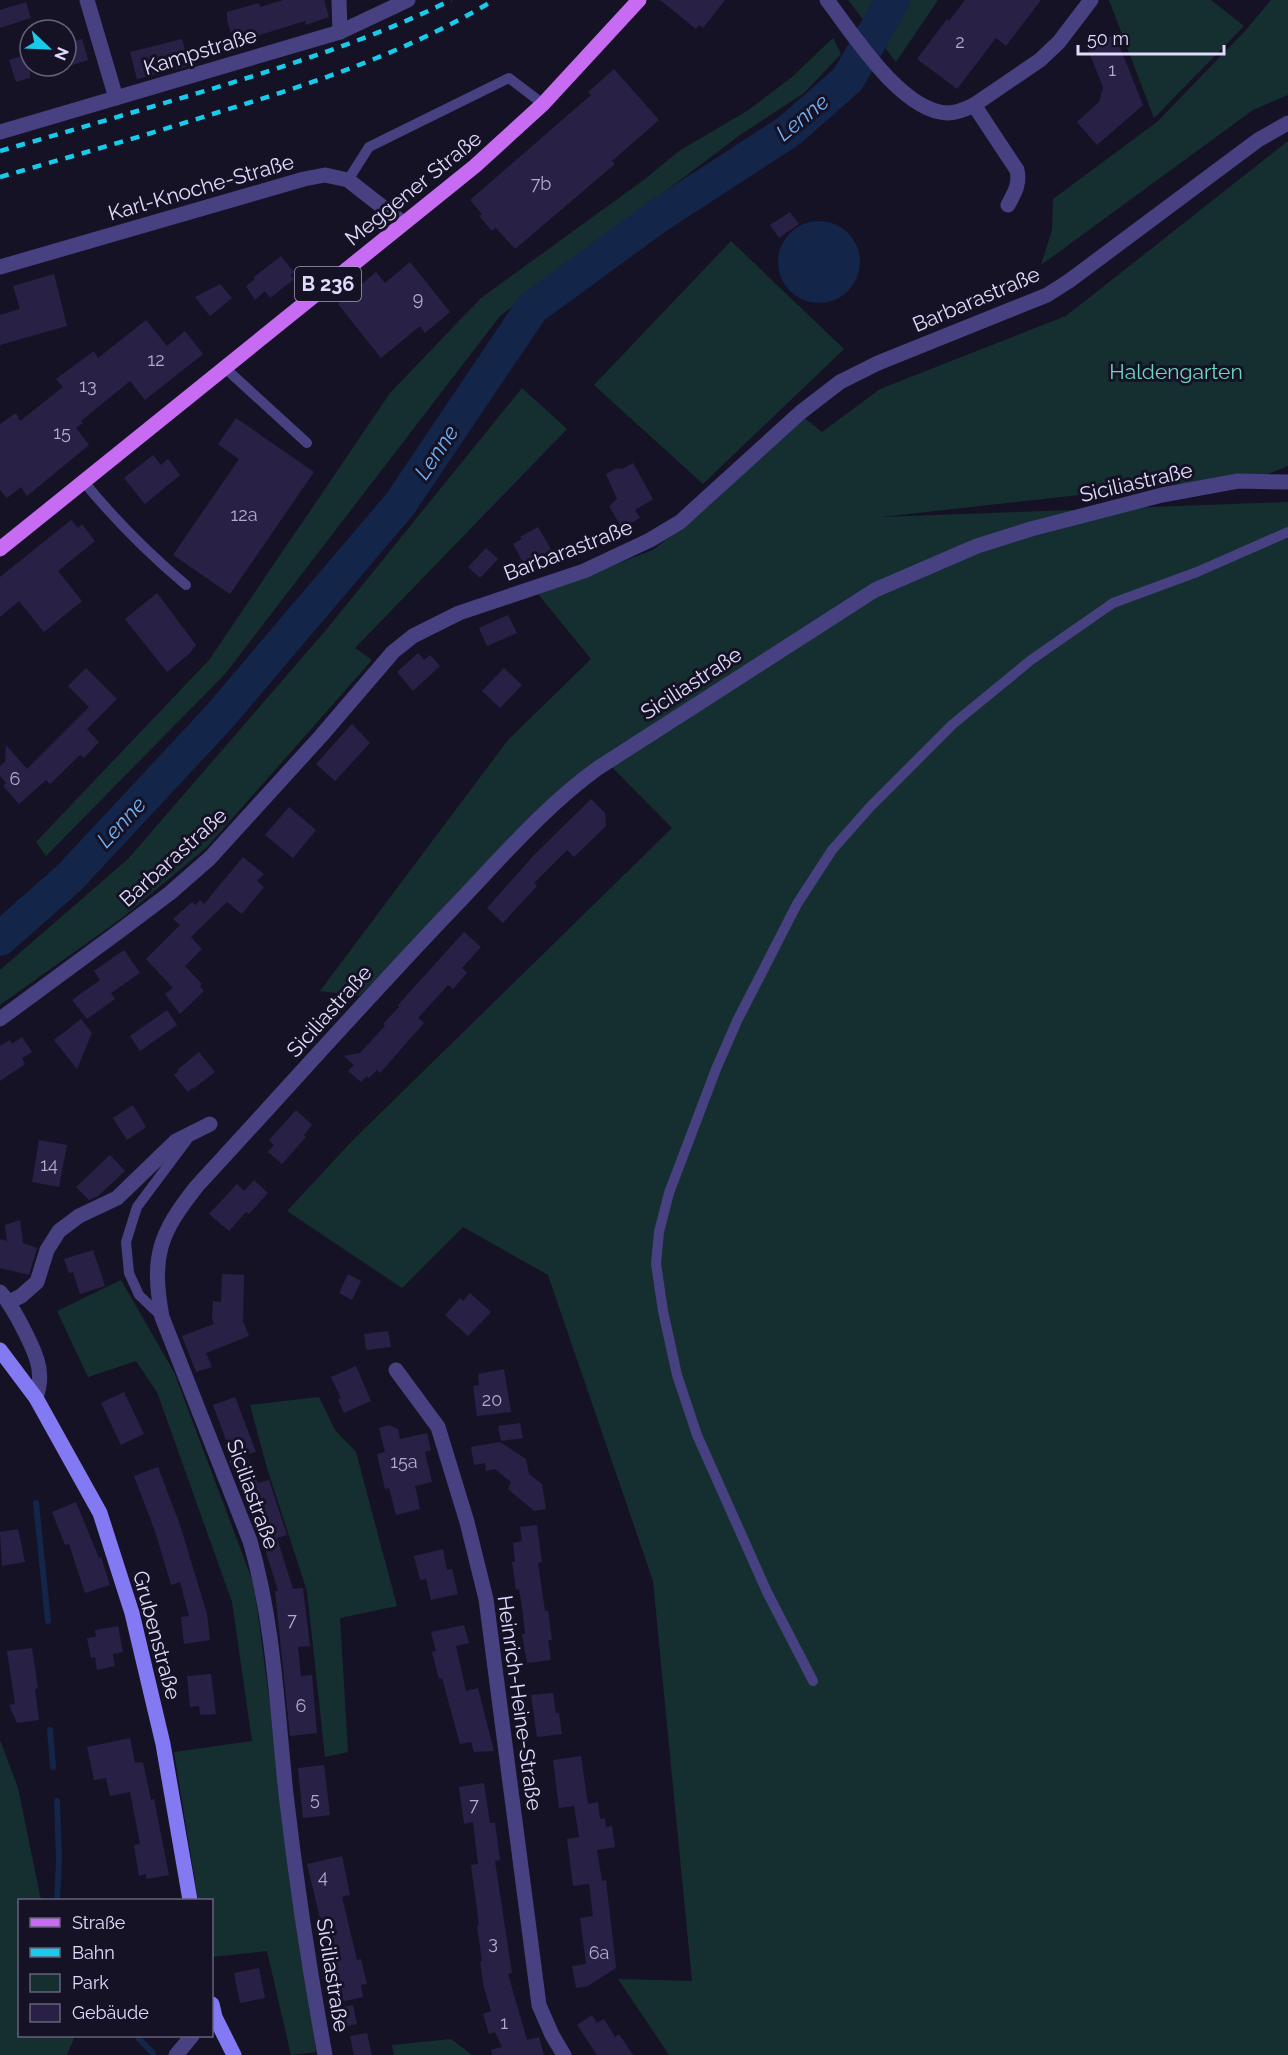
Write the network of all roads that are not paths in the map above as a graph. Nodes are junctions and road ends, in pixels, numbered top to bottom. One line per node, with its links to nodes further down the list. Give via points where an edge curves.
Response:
1 (87, 0): 8 (street)
2 (339, 0): 7 (street)
3 (408, 0): 7 (street, Kampstraße)
4 (639, 0): 9 (main road, Meggener Straße / B 236)
5 (827, 0): 10 (street, via 905,94 930,109 953,112)
6 (1091, 0): 10 (street, via 1040,60)
7 (340, 32): 8 (street, Kampstraße)
8 (116, 98): 12 (street, Kampstraße)
9 (543, 104): 13 (lane, via 509,78 369,147); 15 (main road, Meggener Straße / B 236, via 475,166)
10 (974, 105): 14 (street, via 1017,170 1017,188)
11 (1288, 123): 24 (street, Barbarastraße, via 1258,140 1047,295 840,382 689,514 650,540 584,571 459,613 413,636 393,652 210,858 153,906)
12 (0, 132)
13 (348, 180): 15 (street); 16 (street, Karl-Knoche-Straße, via 325,175 304,179)
14 (1008, 205)
15 (403, 223): 17 (main road, Meggener Straße / B 236)
16 (0, 267)
17 (225, 368): 18 (lane); 19 (main road, Meggener Straße / B 236)
18 (307, 443)
19 (84, 482): 22 (main road, Meggener Straße / B 236); 23 (lane, via 108,512)
20 (1288, 482): 28 (street, Siciliastraße, via 1238,481 1162,495 977,546 875,590 576,783 421,941 177,1211 161,1244 157,1268)
21 (1288, 532): 32 (lane, via 1113,603 1031,660 953,724 832,850 797,904 716,1068 669,1193 659,1232 656,1264 663,1311 677,1375 697,1435 767,1592)
22 (0, 549)
23 (186, 585)
24 (0, 1019)
25 (210, 1124): 26 (street)
26 (193, 1131): 27 (street, via 176,1141 117,1198 79,1216 59,1231 47,1250 37,1282 21,1296); 28 (lane, via 137,1207 126,1242 129,1273 139,1295)
27 (5, 1297): 31 (street, via 38,1361)
28 (162, 1317): 38 (street, Siciliastraße, via 250,1541 261,1583 286,1797)
29 (0, 1350): 31 (main road, Grubenstraße)
30 (396, 1370): 39 (street, Heinrich-Heine-Straße, via 438,1427 470,1533 486,1599 539,2005)
31 (36, 1398): 33 (main road, Grubenstraße, via 100,1513 132,1613 163,1744)
32 (813, 1681)
33 (190, 1899)
34 (213, 2014): 37 (main road)
35 (191, 2037): 36 (street)
36 (176, 2055)
37 (234, 2055)
38 (325, 2055)
39 (564, 2055)

